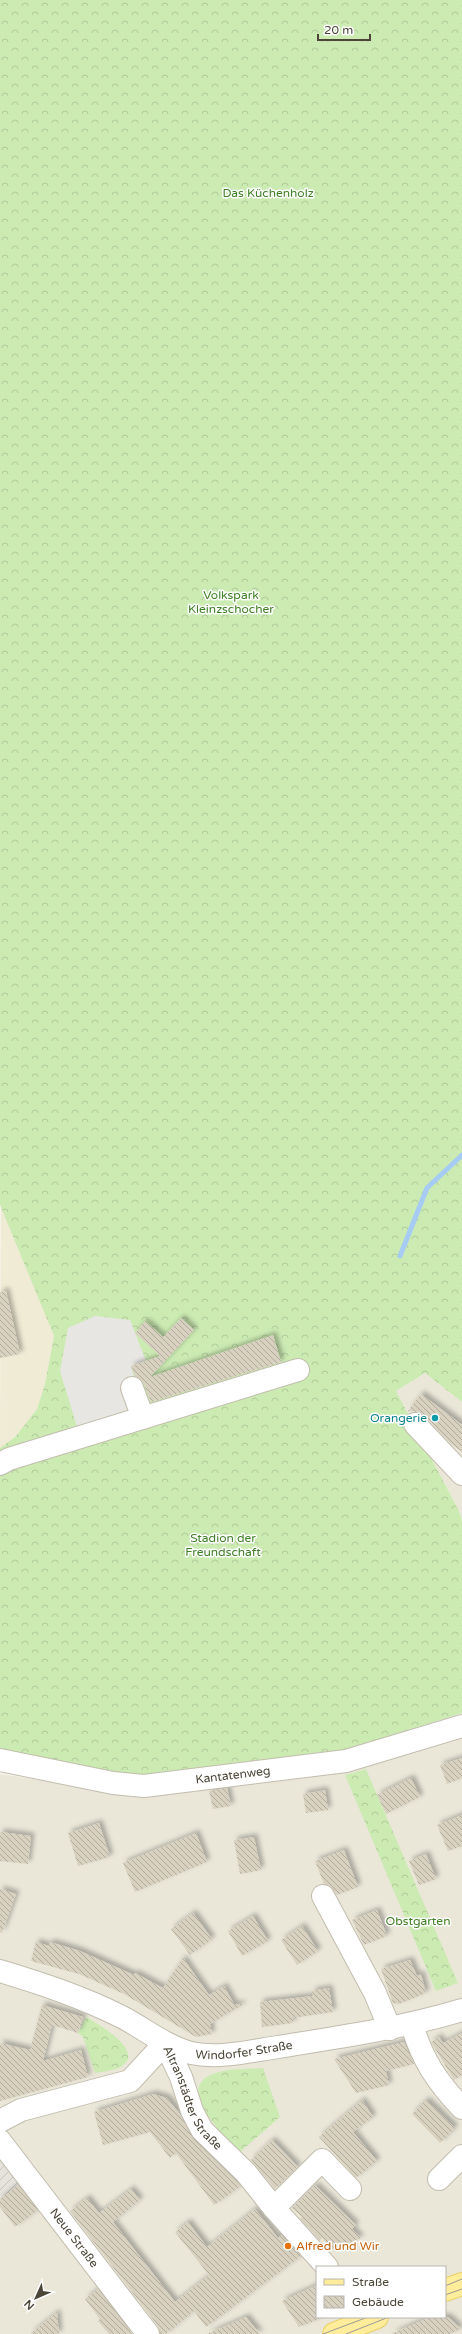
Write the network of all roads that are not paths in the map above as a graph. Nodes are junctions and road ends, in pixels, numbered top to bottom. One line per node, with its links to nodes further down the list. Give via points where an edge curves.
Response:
1 (298, 1370): 3 (street)
2 (132, 1388): 3 (street)
3 (143, 1418): 5 (street, via 9,1459)
4 (415, 1424): 6 (street)
5 (0, 1464)
6 (462, 1474)
7 (462, 1726): 8 (street, Kantatenweg, via 346,1761 144,1786 113,1783)
8 (0, 1760)
9 (323, 1896): 13 (street, via 376,1993)
10 (0, 1971): 14 (street, Altranstädter Straße, via 64,1990 123,2017)
11 (462, 2010): 12 (street, Windorfer Straße)
12 (412, 2024): 13 (street, Windorfer Straße); 15 (street, via 418,2046 441,2087)
13 (390, 2029): 14 (street, Windorfer Straße, via 222,2055 192,2053)
14 (165, 2043): 16 (street, via 130,2082 21,2110); 21 (street, Altranstädter Straße, via 202,2130 246,2173)
15 (462, 2108)
16 (0, 2121)
17 (0, 2141): 26 (street, Neue Straße)
18 (462, 2156): 19 (street)
19 (440, 2179)
20 (350, 2189): 21 (street, via 322,2160)
21 (274, 2208): 22 (street, Altranstädter Straße)
22 (326, 2266)
23 (462, 2284): 24 (main road)
24 (446, 2290)
25 (370, 2318): 27 (main road)
26 (148, 2334)
27 (334, 2334)

